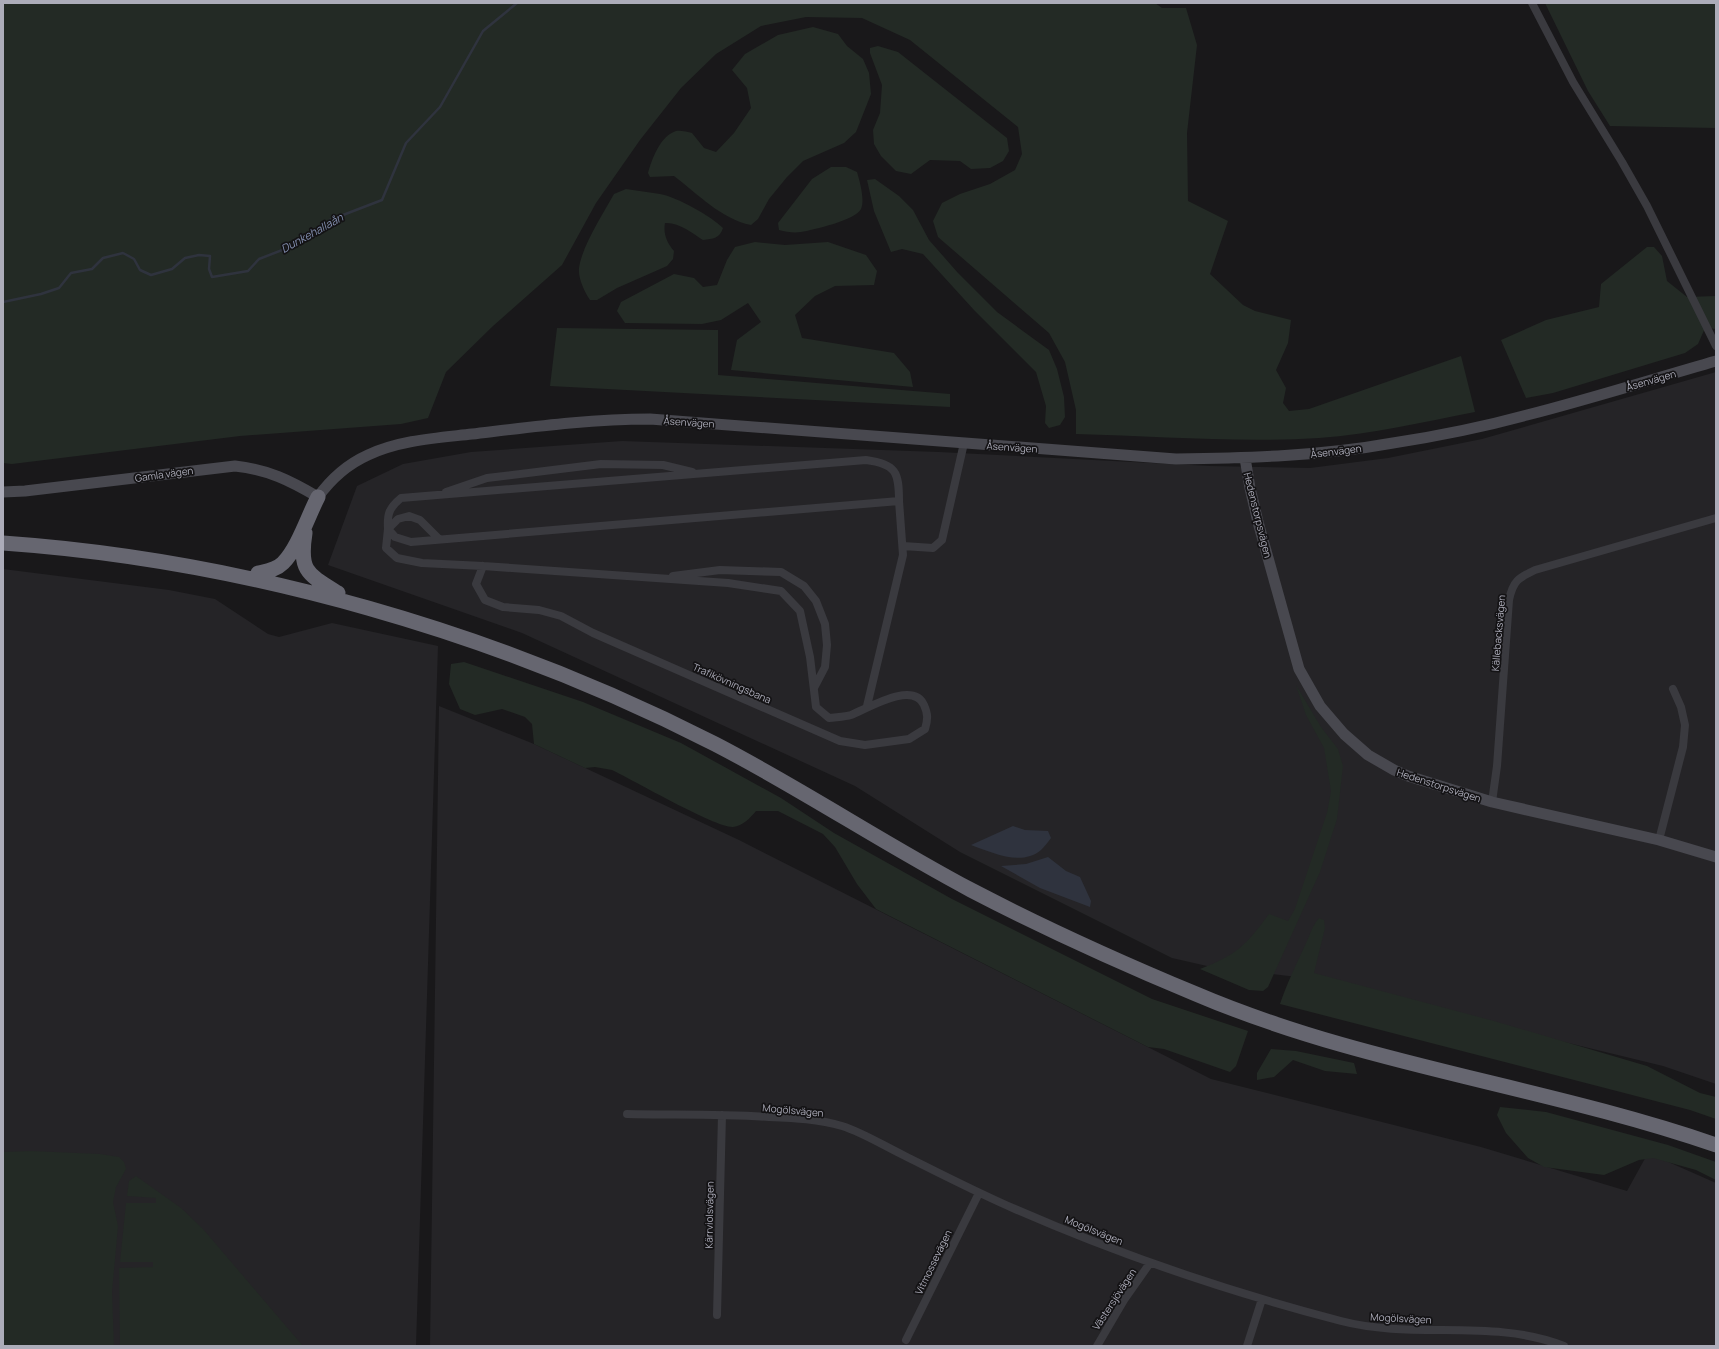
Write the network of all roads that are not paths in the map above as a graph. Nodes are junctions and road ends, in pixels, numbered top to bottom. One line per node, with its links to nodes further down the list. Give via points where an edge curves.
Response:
1 (1532, 3): 2 (street, via 1573,82 1647,206)
2 (1716, 346)
3 (1716, 361): 5 (street, Åsenvägen, via 1527,415 1455,432 1392,444 1328,452)
4 (964, 444): 5 (street, Åsenvägen, via 1176,459); 9 (street, Åsenvägen, via 650,419 580,421 398,444 352,464 340,472); 17 (street, via 942,540 932,548)
5 (1245, 458): 25 (street, Hedenstorpsvägen, via 1258,522 1299,669 1320,706 1344,734 1385,766 1422,781)
6 (699, 474): 8 (street, Trafikövningsbana); 8 (street, Trafikövningsbana, via 663,465 601,464 487,478); 10 (street, Trafikövningsbana, via 866,460 882,462 893,470 899,484)
7 (3, 492): 9 (street, Gamla vägen, via 25,492 235,466 274,474)
8 (435, 496): 13 (street, Trafikövningsbana, via 401,498 387,516)
9 (318, 497): 12 (highway)
10 (899, 501): 15 (street); 17 (street, Trafikövningsbana)
11 (1716, 518): 25 (street, Källebacksvägen, via 1535,570 1520,577 1512,589 1510,600)
12 (306, 524): 19 (highway, via 283,563 269,571); 21 (highway, via 302,551 305,566 314,578)
13 (388, 529): 15 (street, via 396,537 411,542); 15 (street, via 398,519 409,516 420,520); 18 (street, Trafikövningsbana, via 386,548 397,558 422,563)
14 (3, 536): 19 (highway, via 122,549)
15 (439, 539)
16 (3, 542): 31 (highway, via 121,555 202,569 336,600 459,637 551,670 716,744 968,888 1068,939 1202,997 1246,1014 1342,1044 1618,1116)
17 (903, 546): 24 (street, Trafikövningsbana)
18 (483, 566): 20 (street, Trafikövningsbana); 24 (street, Trafikövningsbana, via 476,584 486,600 503,608 539,610 561,616 593,633 840,741 865,745 909,739 925,728 929,715 918,696 902,695)
19 (258, 573): 21 (highway)
20 (656, 578): 22 (street, Trafikövningsbana, via 781,591 800,611); 22 (street, Trafikövningsbana, via 720,570 781,572 804,586 816,601 826,631 825,667)
21 (338, 593): 30 (highway, via 461,630 552,664 637,700 765,764 1021,908 1151,968 1204,989 1345,1037 1614,1106)
22 (814, 689): 24 (street, Trafikövningsbana, via 816,707 829,718 850,715)
23 (1673, 689): 26 (street, via 1682,707 1685,725 1683,747)
24 (867, 706)
25 (1492, 802): 26 (street, Hedenstorpsvägen)
26 (1659, 840): 27 (street, Hedenstorpsvägen)
27 (1716, 856)
28 (627, 1114): 29 (street, Mogölsvägen)
29 (722, 1116): 32 (street, Mogölsvägen, via 800,1119 842,1126); 35 (street, Kärrviolsvägen)
30 (1716, 1137)
31 (1716, 1145)
32 (979, 1193): 33 (street, Mogölsvägen); 36 (street, Vitmossevägen)
33 (1150, 1263): 34 (street, Mogölsvägen); 37 (street, Västersjövägen, via 1124,1300)
34 (1262, 1299): 38 (street); 39 (street, Mogölsvägen, via 1367,1327 1524,1334)
35 (717, 1315)
36 (906, 1340)
37 (1097, 1346)
38 (1247, 1346)
39 (1564, 1346)

